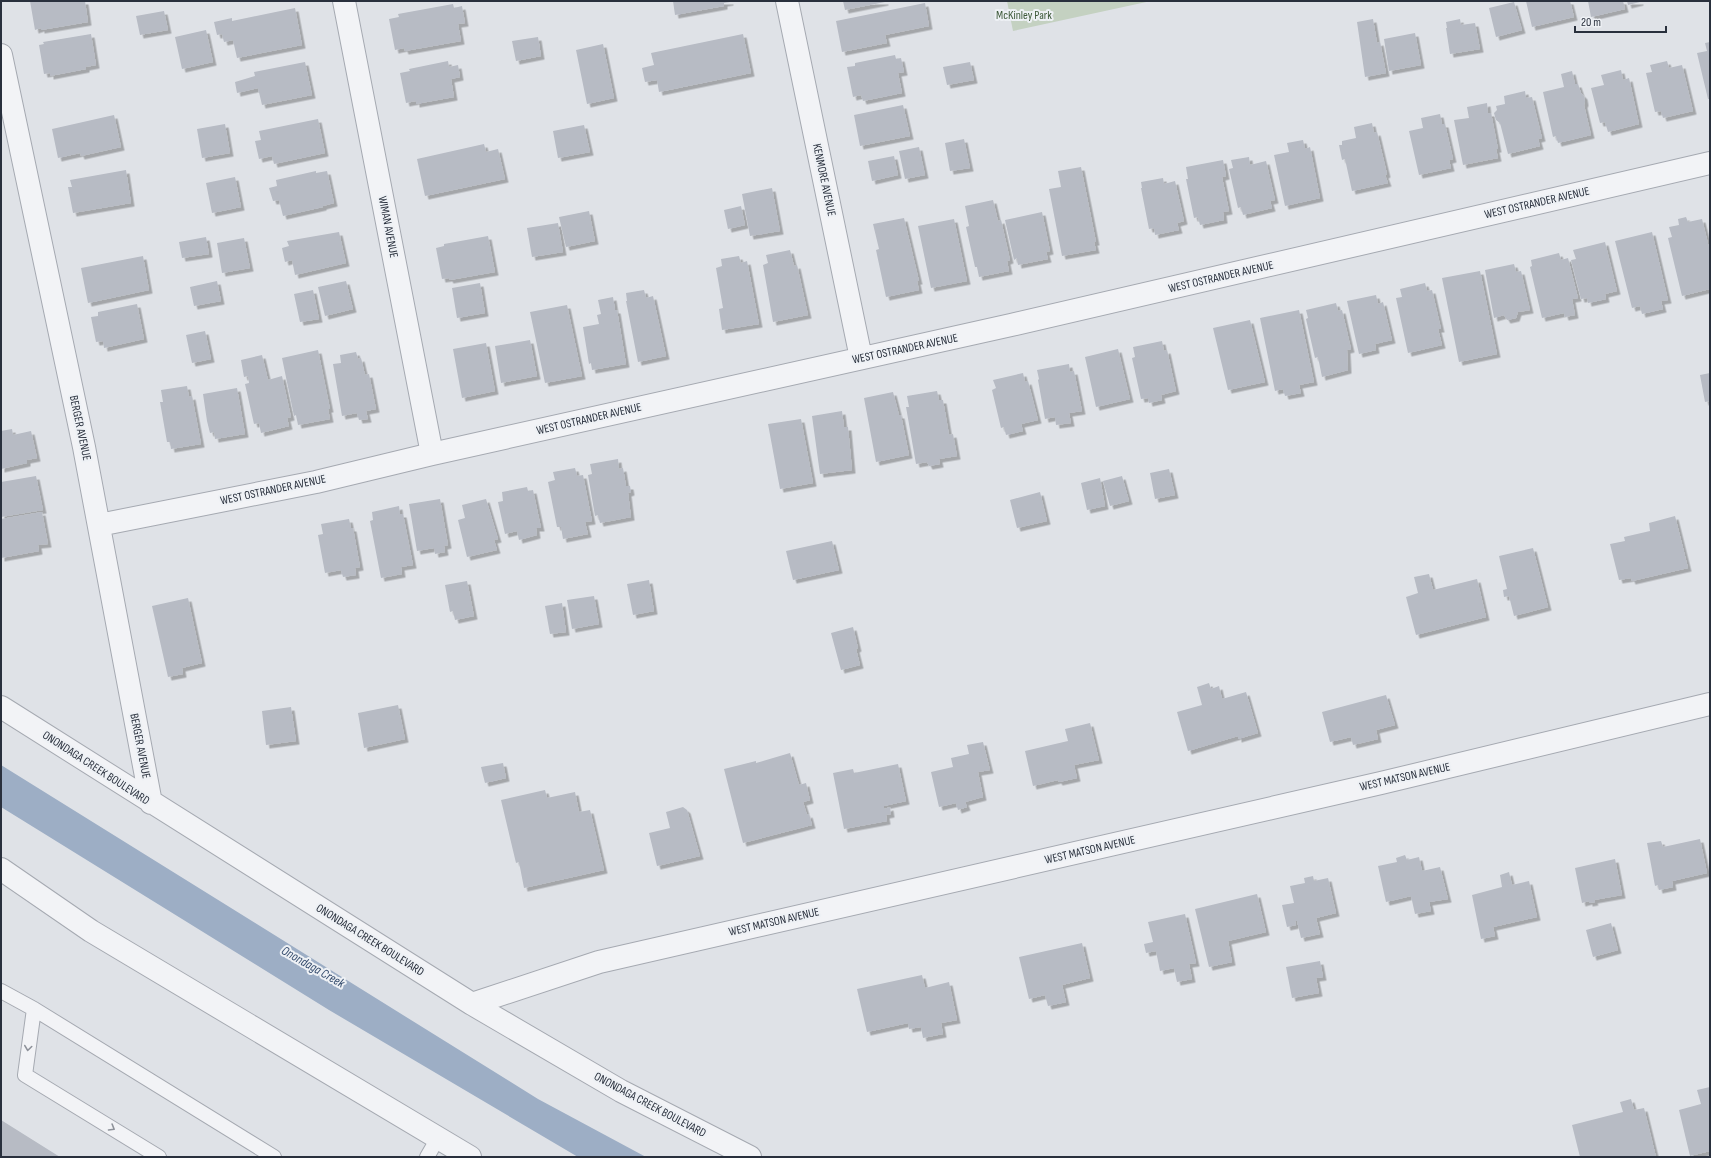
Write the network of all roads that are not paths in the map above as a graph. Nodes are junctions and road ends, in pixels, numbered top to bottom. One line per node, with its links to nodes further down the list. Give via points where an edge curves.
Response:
1 (344, 1): 6 (street, WIMAN AVENUE)
2 (787, 1): 5 (street, KENMORE AVENUE)
3 (1, 55): 7 (street, BERGER AVENUE, via 84,447)
4 (1710, 163): 5 (street, WEST OSTRANDER AVENUE)
5 (862, 358): 6 (street, WEST OSTRANDER AVENUE)
6 (432, 454): 7 (street, WEST OSTRANDER AVENUE, via 316,482)
7 (98, 525): 10 (street, BERGER AVENUE)
8 (1710, 704): 13 (street, WEST MATSON AVENUE, via 1381,783 599,962)
9 (1, 707): 10 (street, ONONDAGA CREEK BOULEVARD)
10 (151, 803): 13 (street, ONONDAGA CREEK BOULEVARD)
11 (1, 869): 15 (street, via 91,930)
12 (1, 990): 14 (lane)
13 (472, 1004): 19 (street, ONONDAGA CREEK BOULEVARD, via 621,1091)
14 (34, 1009): 16 (lane, one-way to 16, via 25,1075); 17 (lane)
15 (453, 1150): 18 (lane)
16 (159, 1157)
17 (274, 1157)
18 (426, 1157)
19 (750, 1157)

